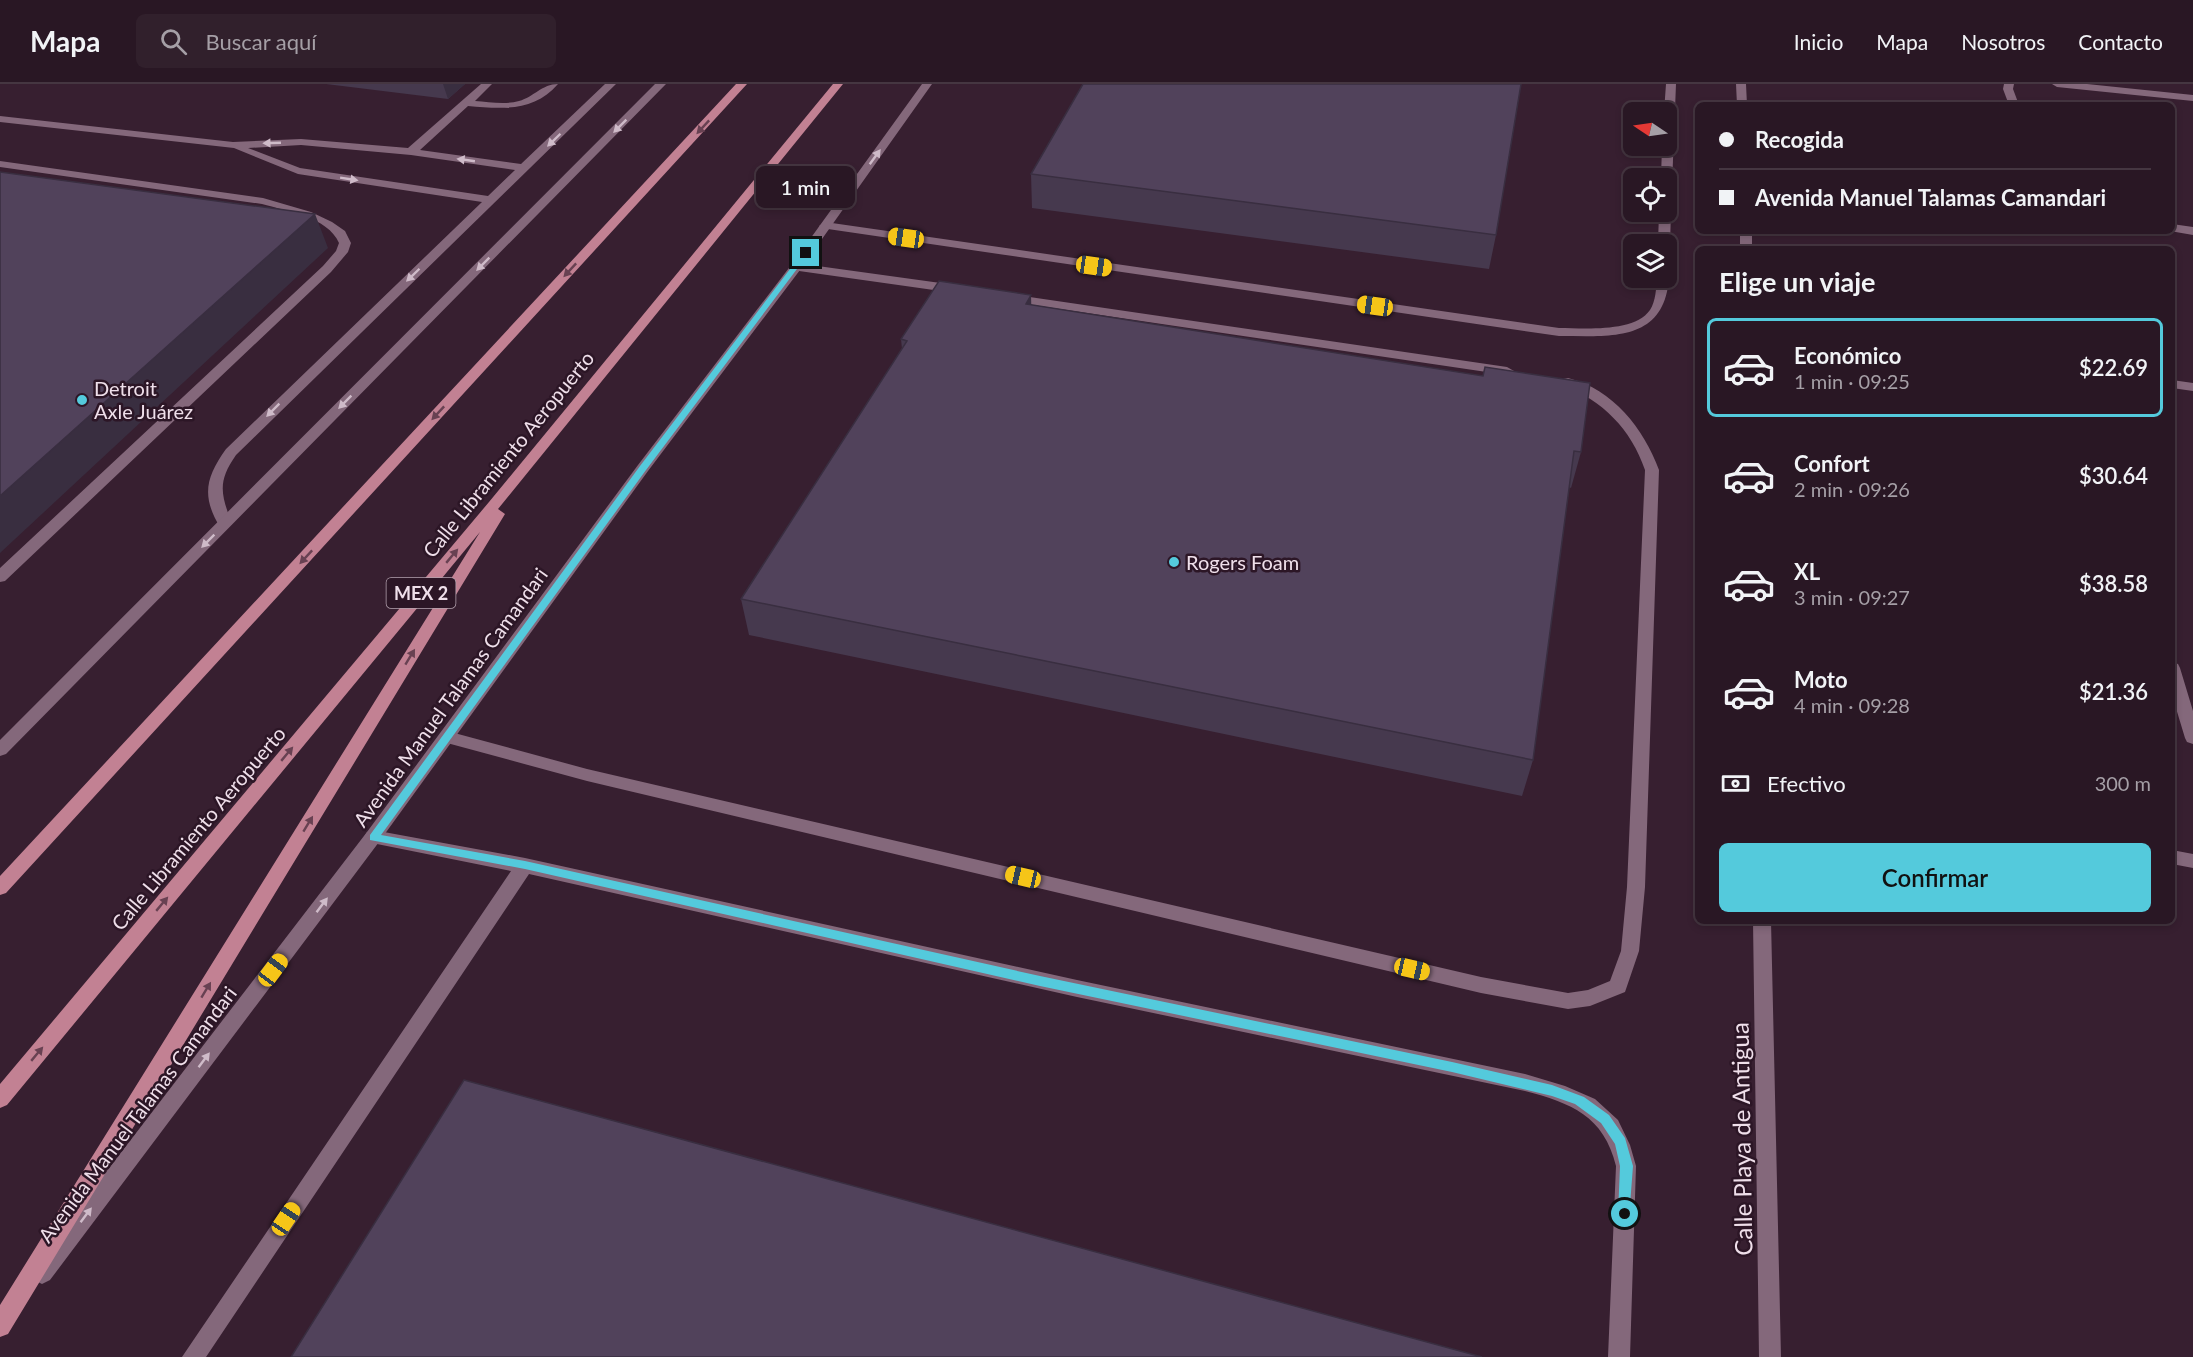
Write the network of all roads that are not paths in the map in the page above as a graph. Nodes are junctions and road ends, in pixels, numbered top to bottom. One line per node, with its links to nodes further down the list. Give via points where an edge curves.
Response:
1 (488, 84): 15 (main road)
2 (553, 84): 15 (main road, via 535,100 521,105)
3 (611, 84): 20 (main road, one-way to 20)
4 (661, 84): 35 (main road, one-way to 35)
5 (742, 84): 45 (highway, one-way to 45)
6 (838, 84): 34 (highway, Calle Libramiento Aeropuerto / MEX 2)
7 (927, 84): 23 (main road, Avenida Manuel Talamas Camandari, one-way to 7)
8 (1671, 84): 21 (main road)
9 (1741, 84): 13 (main road)
10 (2009, 84): 14 (main road)
11 (2057, 84): 12 (main road)
12 (2193, 98)
13 (1742, 102)
14 (2013, 102)
15 (467, 103): 18 (main road)
16 (0, 119): 17 (main road)
17 (233, 145): 18 (main road, one-way to 17, via 301,142); 22 (main road, one-way to 22, via 298,171)
18 (411, 152): 20 (main road, one-way to 18)
19 (0, 164): 36 (main road, via 263,201 328,224 345,243 327,269)
20 (524, 168): 22 (main road)
21 (1667, 168)
22 (492, 200): 35 (main road, one-way to 35, via 231,452 213,483)
23 (825, 226): 26 (main road, Avenida Manuel Talamas Camandari); 27 (main road, via 1559,332 1604,332 1628,327 1651,316 1659,303)
24 (2175, 228): 25 (main road)
25 (2193, 231)
26 (796, 267): 28 (main road); 38 (main road, Avenida Manuel Talamas Camandari, via 643,468)
27 (1661, 288)
28 (970, 292)
29 (993, 295): 30 (main road)
30 (1519, 373)
31 (1553, 379): 38 (main road, via 1584,387 1618,412 1647,453 1652,470 1637,875 1630,951 1618,986 1590,998 1568,1001 1481,985 598,777)
32 (2175, 384): 33 (main road)
33 (2193, 387)
34 (530, 461): 47 (highway, Calle Libramiento Aeropuerto / MEX 2, one-way to 34); 48 (highway, one-way to 34)
35 (225, 524): 40 (main road, one-way to 40)
36 (0, 577)
37 (2175, 678): 39 (main road)
38 (447, 737): 41 (main road, Avenida Manuel Talamas Camandari)
39 (2193, 738)
40 (0, 750)
41 (373, 837): 44 (main road); 48 (main road, Avenida Manuel Talamas Camandari, one-way to 41)
42 (2175, 858): 43 (main road)
43 (2193, 861)
44 (525, 865): 49 (main road); 50 (main road, via 1040,981 1452,1067 1552,1090 1580,1101 1605,1119 1621,1142 1626,1166)
45 (0, 888)
46 (1762, 924): 51 (main road, Calle Playa de Antigua)
47 (0, 1099)
48 (0, 1328)
49 (193, 1357)
50 (1619, 1357)
51 (1770, 1357)

